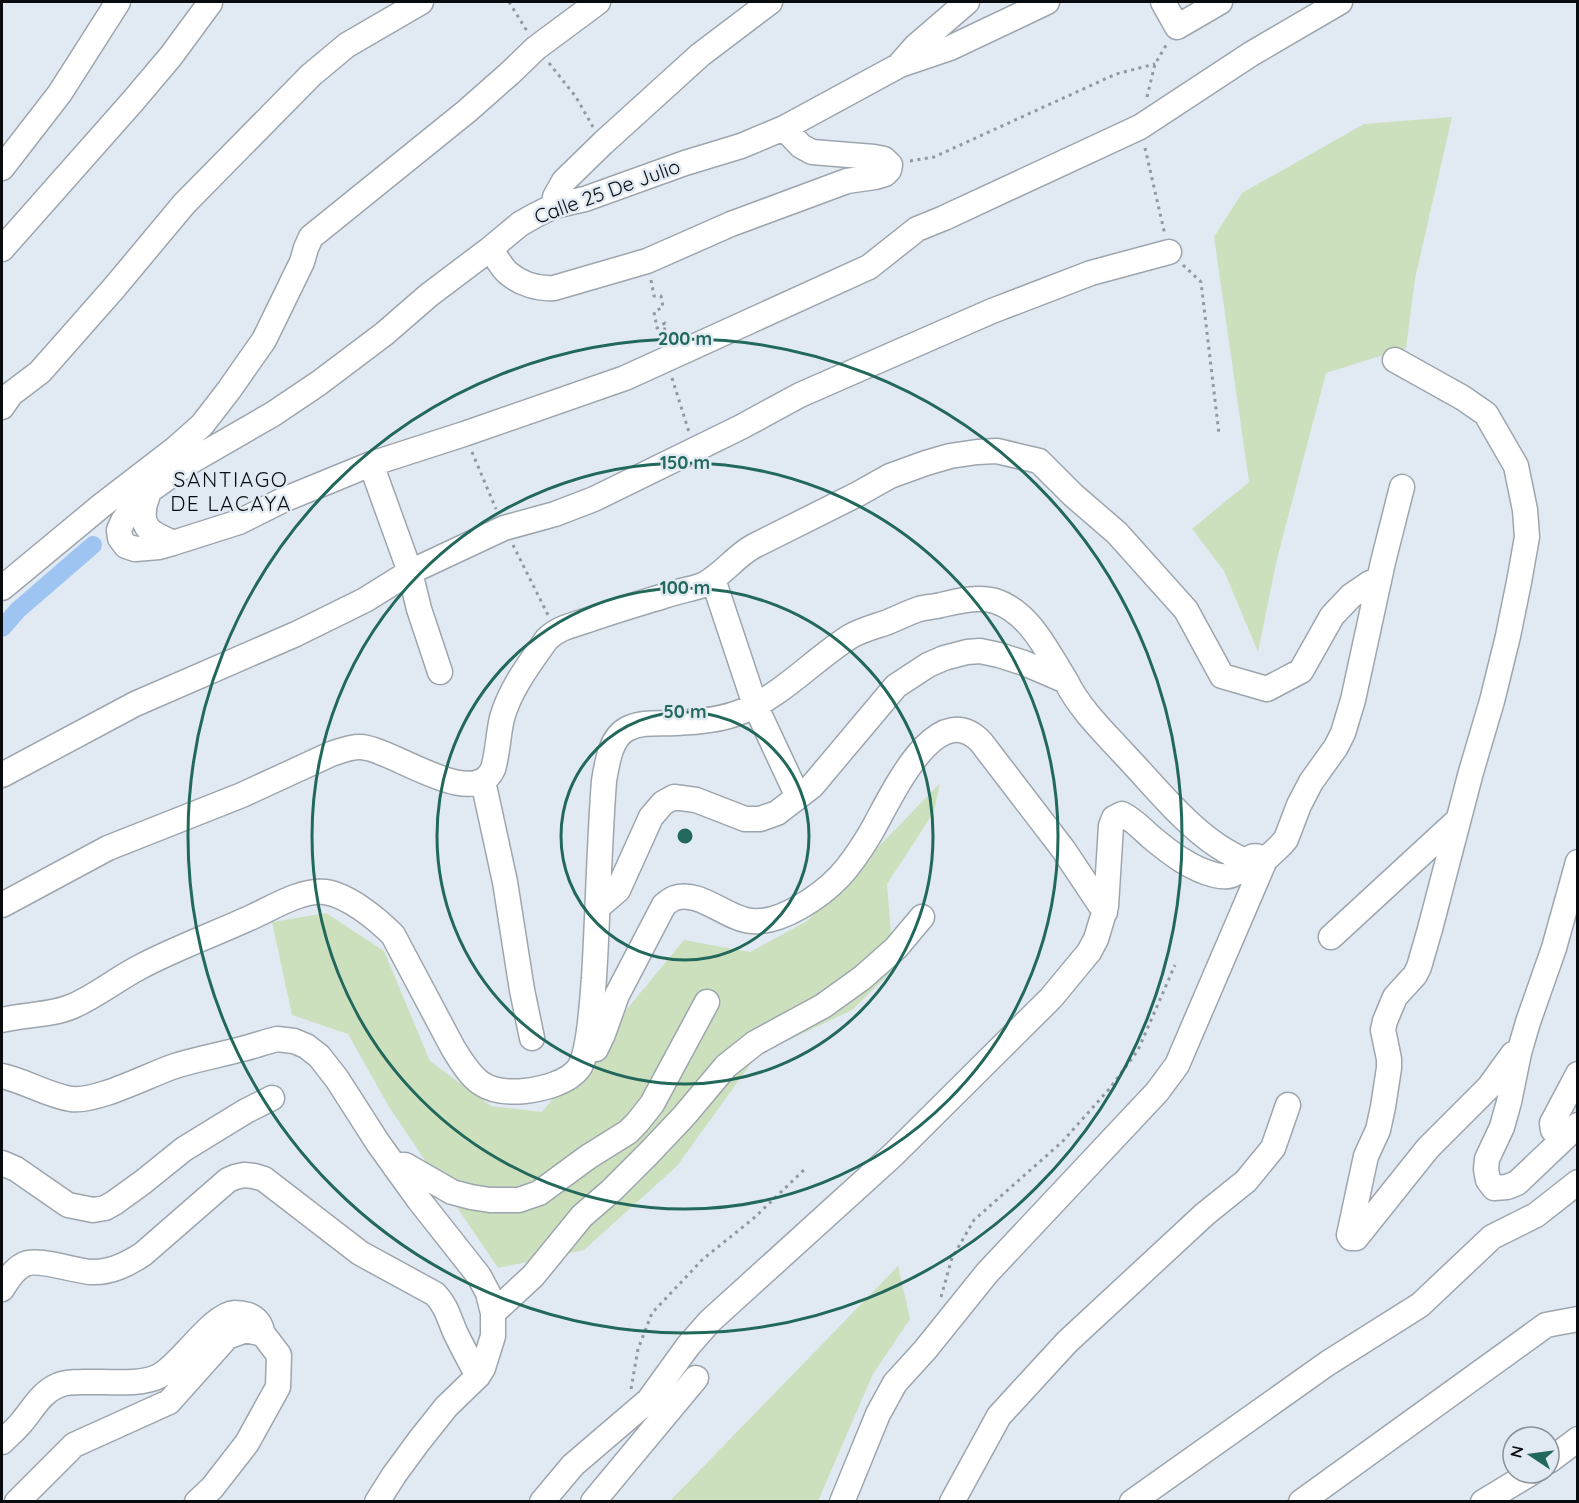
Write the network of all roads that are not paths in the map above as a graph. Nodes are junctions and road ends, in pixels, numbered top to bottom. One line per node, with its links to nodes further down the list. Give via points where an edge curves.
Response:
1 (118, 2): 13 (street, via 60,93)
2 (421, 2): 19 (street, via 347,45 311,75 184,204 40,372 11,394)
3 (598, 2): 20 (street, via 536,48 467,111 311,237 264,340)
4 (770, 2): 14 (street, via 700,55 603,143 564,181)
5 (967, 2): 11 (street)
6 (1047, 2): 11 (street, Calle 25 De Julio, via 950,48)
7 (1163, 2): 8 (street, via 1177,27)
8 (1220, 2)
9 (1340, 2): 21 (street, via 1251,54 1140,127 917,229 869,267 625,378)
10 (210, 3): 15 (street, via 133,101)
11 (900, 65): 12 (street, Calle 25 De Julio)
12 (784, 128): 14 (street, Calle 25 De Julio, via 585,199); 16 (street, via 812,152 884,159 889,170 847,181 731,224 647,261 554,288 532,286 507,273)
13 (2, 168)
14 (554, 206): 16 (street, Calle 25 De Julio, via 520,224)
15 (2, 249)
16 (490, 249): 20 (street, Calle 25 De Julio, via 384,334 273,414)
17 (1169, 252): 23 (street, via 1091,273 992,311 800,394 594,499 504,528)
18 (1395, 360): 33 (street, via 1486,414 1516,466 1525,510 1527,537 1520,582)
19 (2, 407)
20 (181, 456): 21 (street, Calle 25 De Julio, via 123,521 119,530 126,546 159,547 239,522); 26 (street, via 101,506)
21 (371, 464): 23 (street)
22 (1402, 487): 25 (street)
23 (410, 572): 27 (street); 30 (street, via 306,630 135,704)
24 (713, 579): 25 (street, via 743,552 890,476 950,456 997,452 1039,461 1118,533 1186,610 1222,676 1267,689 1301,671 1332,616 1351,596); 29 (street); 31 (street, via 551,635 521,676 505,710 493,769)
25 (1379, 581): 34 (street, via 1343,734 1299,805 1286,839)
26 (2, 588)
27 (440, 672)
28 (1066, 681): 29 (street, via 1023,618 996,601 976,600 919,609 853,635); 32 (street, via 1024,663 980,651 936,662 896,686 812,786); 34 (street, via 1106,734 1199,831)
29 (755, 705): 32 (street); 37 (street, via 722,718 638,725 617,738 604,781)
30 (2, 775)
31 (483, 781): 36 (street, via 457,783 376,749 359,746 331,754 242,795 108,848); 43 (street)
32 (798, 797): 37 (street, via 777,813 760,819 745,819 696,800 674,797 663,803 651,817 618,890)
33 (1458, 820): 40 (street); 44 (street, via 1419,967 1395,997 1385,1020 1387,1082 1378,1130 1366,1156 1351,1238 1356,1238 1428,1148)
34 (1256, 861): 38 (street, via 1232,876 1211,874 1178,858 1130,818 1118,815 1111,826); 69 (street, via 1177,1065 1157,1092 987,1273 895,1383)
35 (1578, 862): 44 (street)
36 (2, 905)
37 (598, 907): 45 (street, via 591,1014)
38 (1105, 912): 45 (street, via 1063,849 981,742 963,731 950,731 929,742 914,760 854,859 815,897 769,920 751,922 694,898 674,898 664,906 617,995 597,1048); 67 (street, via 1089,952 1051,998 893,1155 710,1321 649,1400 573,1465)
39 (922, 917): 55 (street, via 896,948 862,978 823,1006 755,1042 733,1060 648,1154 582,1216 533,1276)
40 (1331, 937)
41 (707, 1002): 52 (street, via 652,1104 637,1123 539,1193 519,1200 471,1197 452,1192 405,1165)
42 (2, 1020): 45 (street, via 71,1007 181,947 304,894 324,892 356,905 393,935 463,1064 480,1083 510,1092 533,1090 573,1075)
43 (532, 1038)
44 (1518, 1053): 50 (street, via 1502,1127 1487,1159 1488,1180 1494,1188 1517,1183)
45 (580, 1066)
46 (1578, 1074): 50 (street, via 1552,1123 1553,1130)
47 (2, 1076): 52 (street, via 80,1099 175,1066 277,1039 294,1041 319,1056)
48 (272, 1098): 51 (street, via 184,1149 105,1208 68,1205)
49 (1288, 1105): 70 (street, via 1273,1148 1246,1181 1067,1342 999,1416)
50 (1570, 1132)
51 (2, 1163)
52 (395, 1167): 55 (street, via 479,1276)
53 (1578, 1182): 71 (street, via 1536,1215 1492,1237 1420,1305 1328,1363)
54 (2, 1290): 58 (street, via 17,1269 30,1262 92,1272 128,1263 228,1180 254,1176 273,1185 360,1253 435,1294)
55 (493, 1313): 58 (street, via 493,1336)
56 (1578, 1319): 72 (street, via 1546,1325)
57 (263, 1334): 61 (street, via 255,1319 234,1313 213,1325 157,1377 135,1382 60,1384 43,1395); 64 (street, via 246,1330 227,1337 169,1402 74,1445); 65 (street, via 279,1355 278,1387 248,1443)
58 (478, 1376): 66 (street, via 419,1441)
59 (696, 1378): 68 (street)
60 (1578, 1439): 62 (street)
61 (2, 1442)
62 (1561, 1452)
63 (1512, 1485): 73 (street)
64 (17, 1502)
65 (197, 1502)
66 (378, 1502)
67 (542, 1502)
68 (593, 1502)
69 (842, 1502)
70 (952, 1502)
71 (1132, 1502)
72 (1301, 1502)
73 (1483, 1502)

